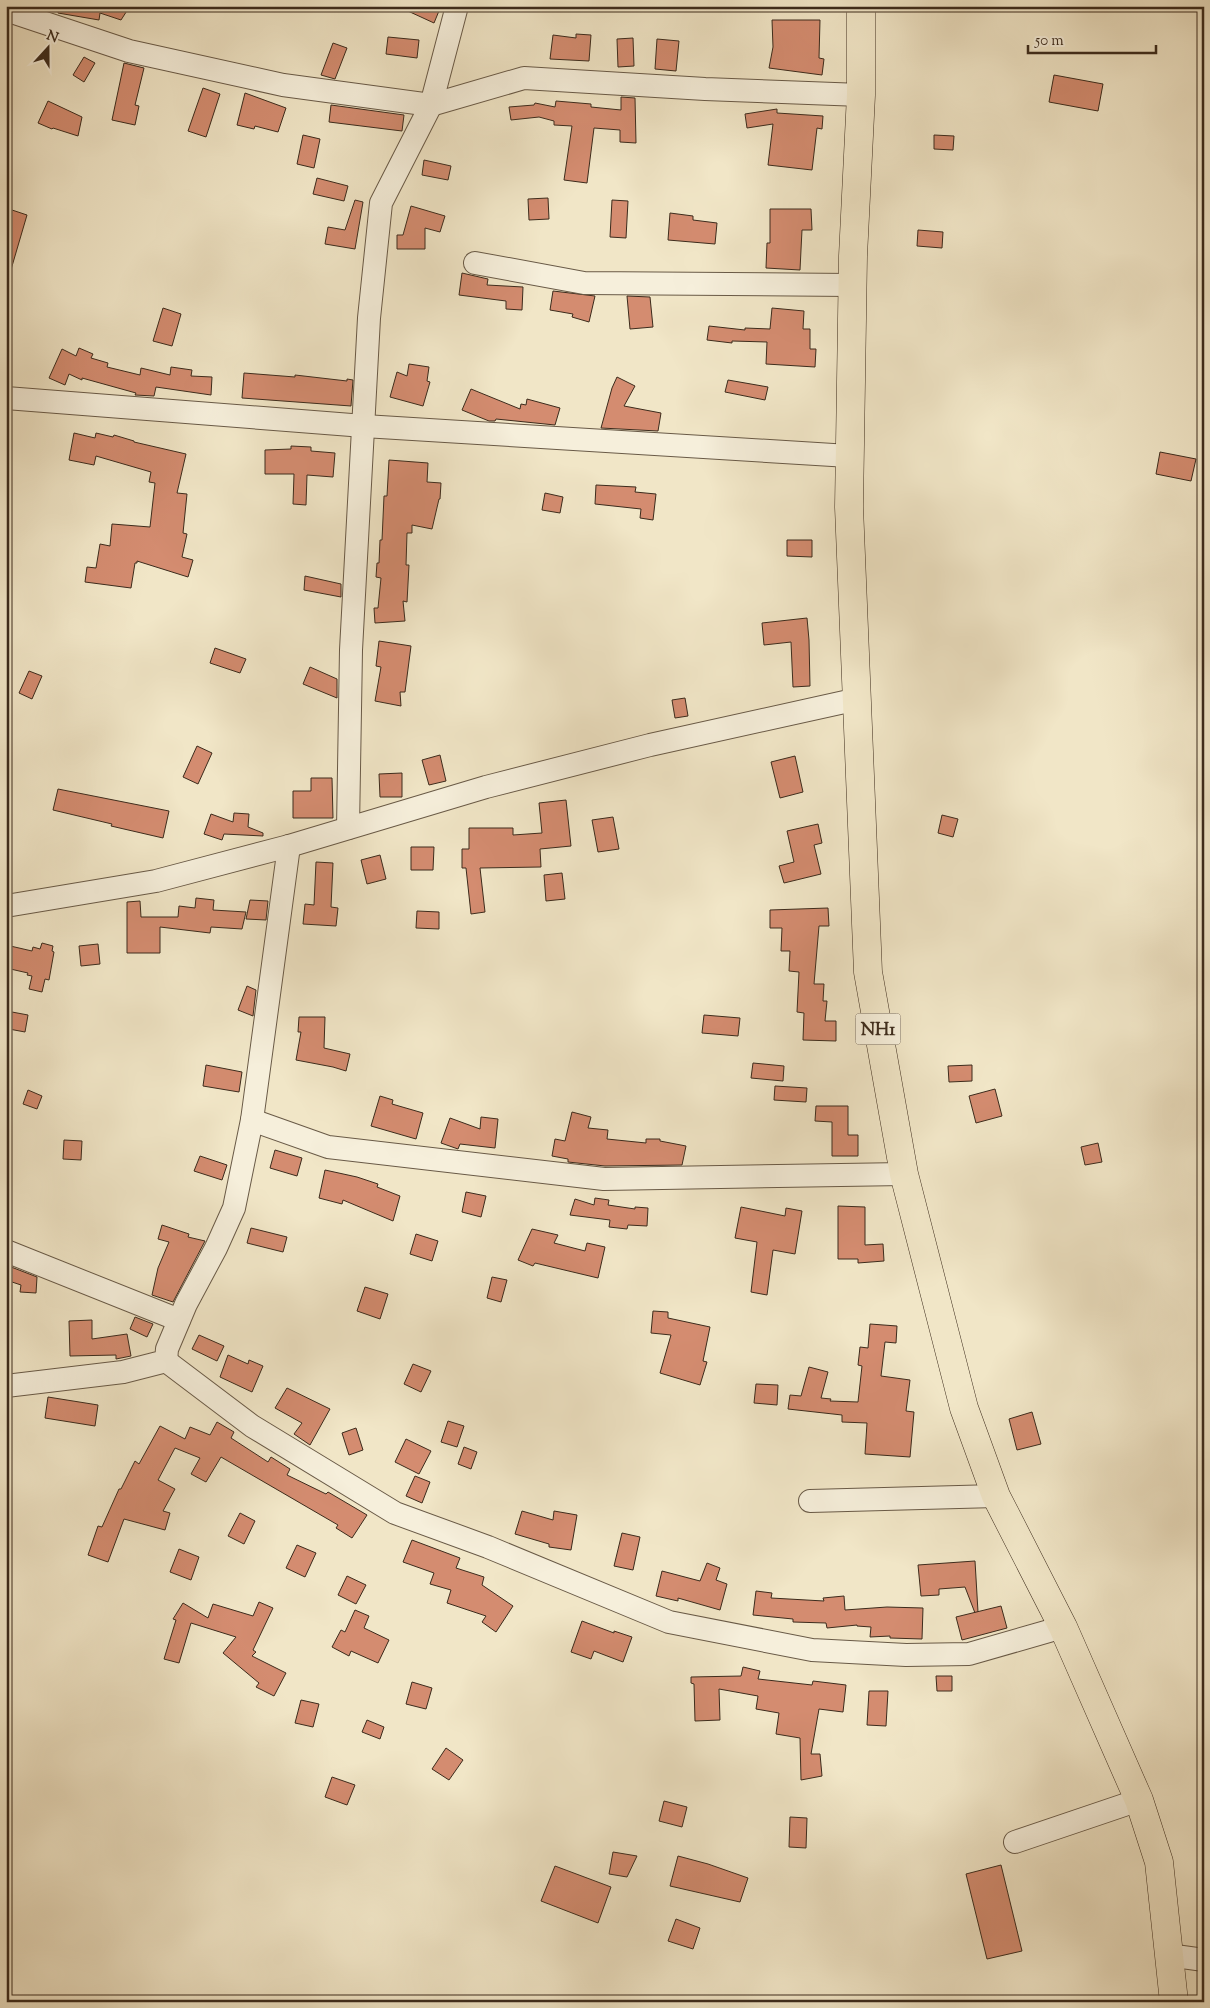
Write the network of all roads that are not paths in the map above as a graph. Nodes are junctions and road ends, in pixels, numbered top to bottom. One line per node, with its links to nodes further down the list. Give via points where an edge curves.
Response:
1 (457, 6): 5 (street)
2 (861, 6): 4 (highway, NH1)
3 (6, 10): 5 (street, via 129,51 284,85)
4 (861, 95): 5 (street, via 706,90 524,78); 7 (highway, NH1)
5 (430, 105): 9 (street, via 381,203 369,318)
6 (475, 263): 7 (street, via 584,283)
7 (852, 285): 10 (highway, NH1)
8 (6, 398): 9 (street)
9 (364, 426): 10 (street); 12 (street, via 351,650)
10 (849, 456): 11 (highway, NH1)
11 (858, 698): 12 (street, via 650,745 486,787); 16 (highway, NH1, via 868,972)
12 (348, 828): 13 (street)
13 (289, 846): 14 (street, via 156,881); 15 (street)
14 (6, 906)
15 (252, 1120): 16 (street, via 328,1147 604,1180); 18 (street, via 234,1208)
16 (904, 1174): 21 (highway, NH1, via 964,1408)
17 (6, 1251): 18 (street)
18 (179, 1320): 19 (street, via 167,1349)
19 (166, 1361): 20 (street, via 122,1372); 23 (street, via 252,1426 395,1513 488,1547 669,1622 812,1650 906,1655 969,1654)
20 (6, 1386)
21 (996, 1496): 22 (street); 23 (highway, NH1)
22 (810, 1501)
23 (1063, 1627): 24 (highway, NH1)
24 (1138, 1800): 25 (street); 26 (highway, NH1, via 1159,1862)
25 (1015, 1842)
26 (1168, 1955): 27 (street); 28 (highway, NH1)
27 (1204, 1960)
28 (1174, 2002)

